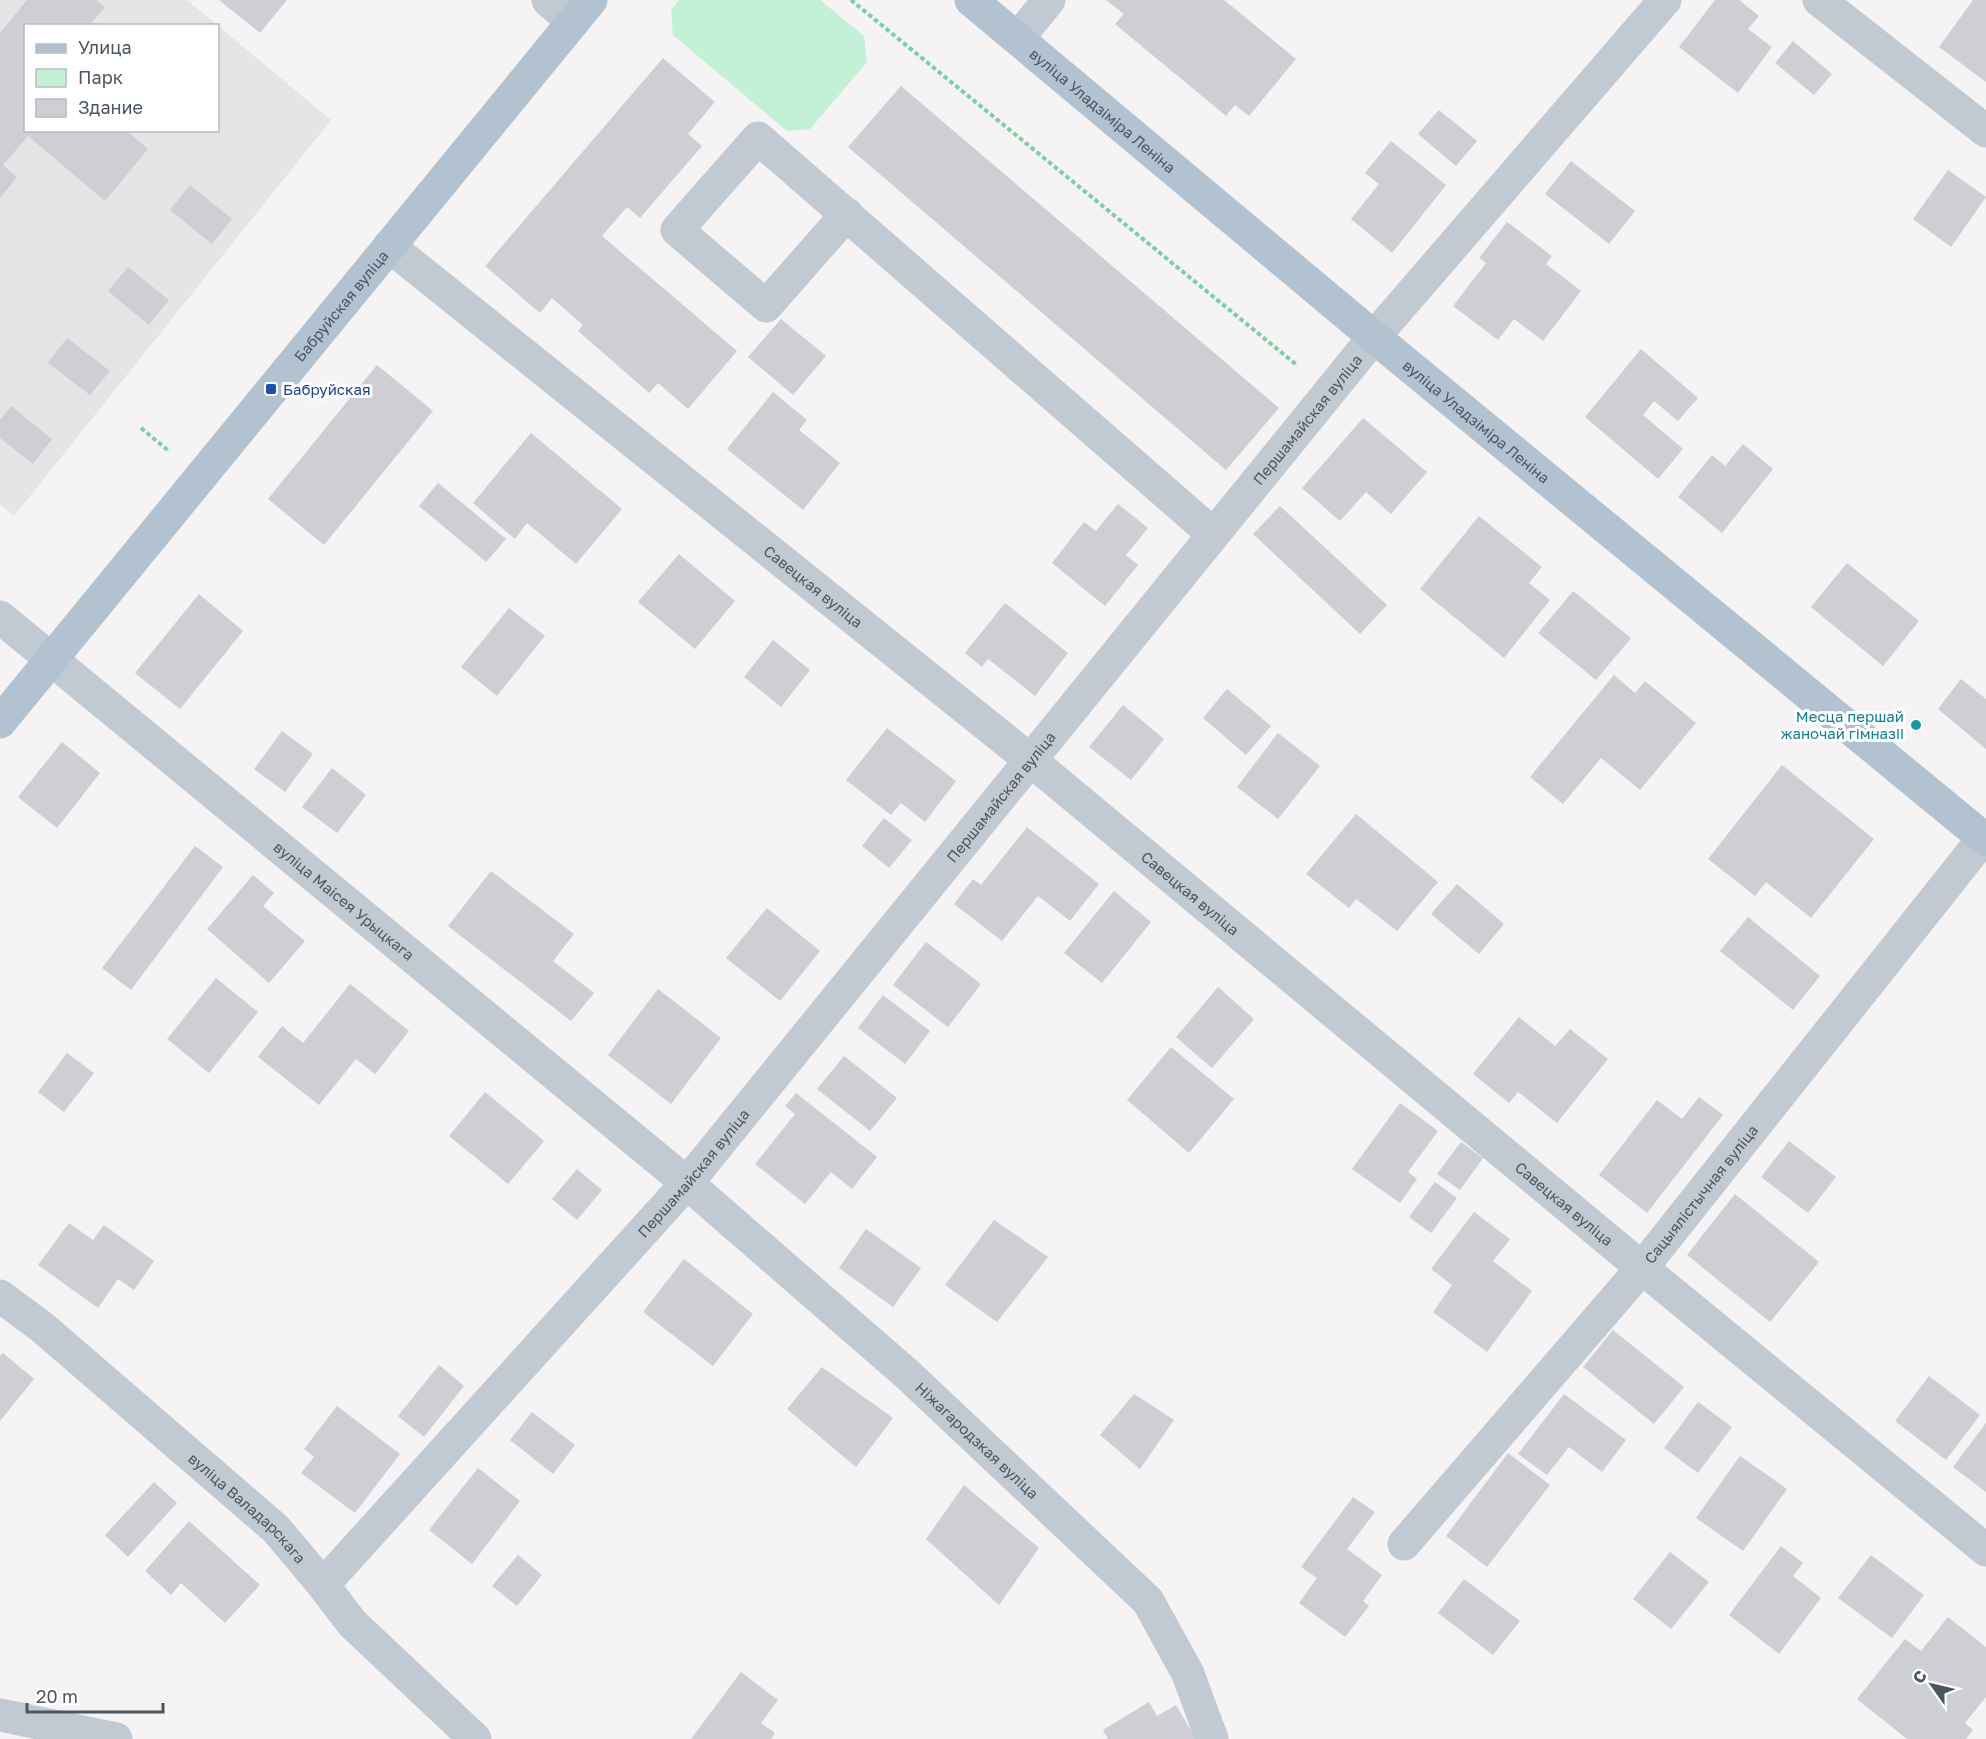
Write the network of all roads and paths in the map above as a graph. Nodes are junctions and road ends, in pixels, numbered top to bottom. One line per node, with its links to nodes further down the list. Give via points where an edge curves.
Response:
1 (548, 0): 7 (street)
2 (851, 0): 13 (path)
3 (971, 0): 8 (main road, вуліца Уладзіміра Леніна)
4 (1049, 0): 8 (street)
5 (1665, 0): 12 (street, Першамайская вуліца)
6 (1819, 0): 9 (street)
7 (582, 11): 11 (main road, Бабруйская вуліца)
8 (1018, 38): 12 (main road, вуліца Уладзіміра Леніна)
9 (1986, 131)
10 (847, 214): 10 (street, via 758,138 677,230 766,306); 14 (street)
11 (389, 246): 16 (main road, Бабруйская вуліца); 18 (street, Савецкая вуліца)
12 (1374, 337): 13 (street, Першамайская вуліца); 19 (main road, вуліца Уладзіміра Леніна)
13 (1329, 391): 14 (street, Першамайская вуліца)
14 (1213, 534): 18 (street, Першамайская вуліца)
15 (0, 617): 16 (street, вуліца Маісея Урыцкага)
16 (50, 659): 17 (main road, Бабруйская вуліца); 20 (street, вуліца Маісея Урыцкага)
17 (0, 722)
18 (1029, 759): 20 (street, Першамайская вуліца); 21 (street, Савецкая вуліца)
19 (1985, 838): 21 (street, Сацыялістычная вуліца)
20 (687, 1183): 25 (street, Першамайская вуліца); 29 (street, Ніжагародзкая вуліца, via 907,1374 1148,1601 1188,1674)
21 (1642, 1268): 23 (street, Сацыялістычная вуліца); 24 (street, Савецкая вуліца)
22 (0, 1296): 25 (street, вуліца Валадарскага, via 43,1328 276,1529)
23 (1404, 1544)
24 (1986, 1550)
25 (323, 1585): 28 (street, вуліца Валадарскага, via 352,1623)
26 (0, 1715): 27 (street)
27 (116, 1739)
28 (475, 1739)
29 (1212, 1739)

